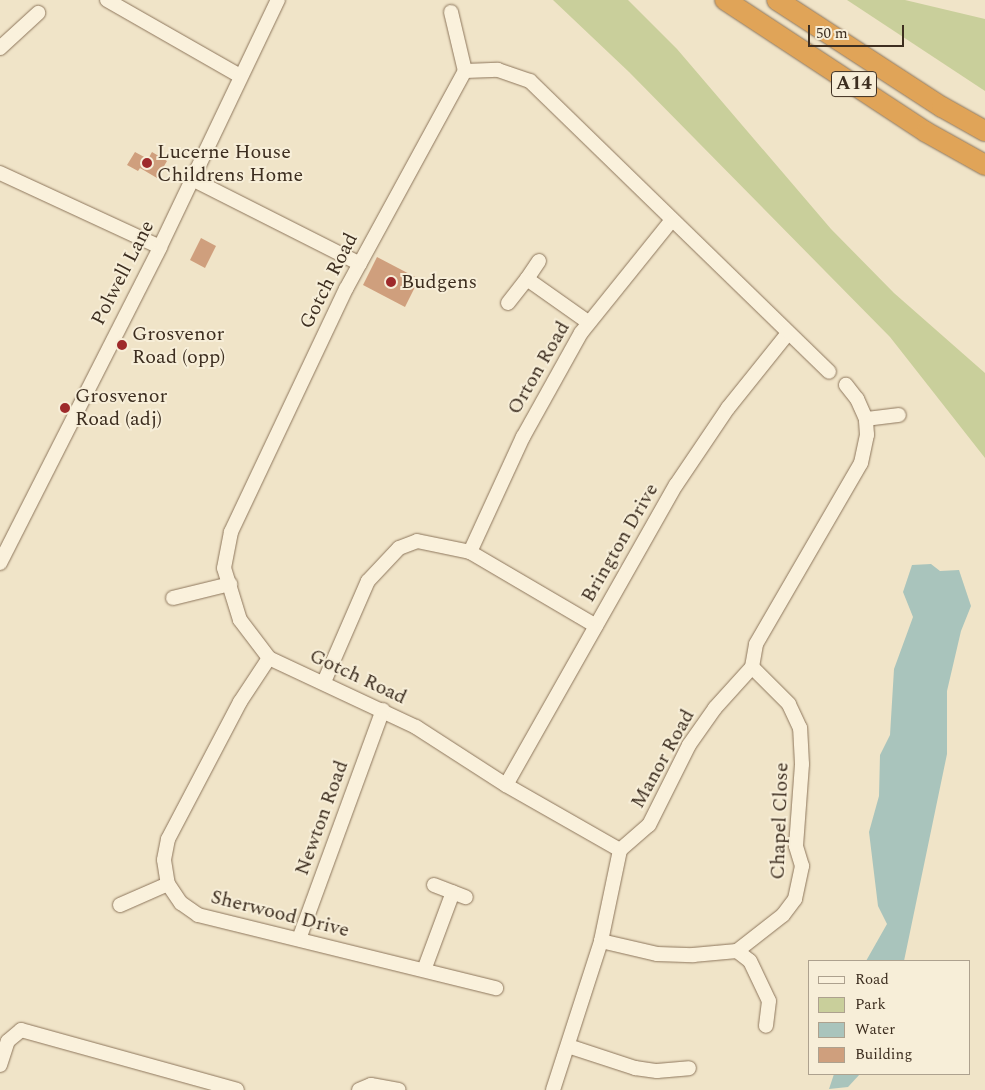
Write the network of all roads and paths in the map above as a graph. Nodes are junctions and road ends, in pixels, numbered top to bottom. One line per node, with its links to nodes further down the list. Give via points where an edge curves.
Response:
1 (107, 0): 9 (street)
2 (278, 0): 9 (street, Polwell Lane)
3 (725, 0): 11 (highway, A14, via 926,132)
4 (777, 0): 10 (highway, A14)
5 (451, 12): 8 (street)
6 (38, 13): 7 (street)
7 (0, 48)
8 (465, 71): 14 (street, via 498,70 530,81); 17 (street, Gotch Road)
9 (240, 76): 13 (street, Polwell Lane)
10 (985, 132)
11 (985, 164)
12 (0, 173): 15 (street)
13 (192, 179): 15 (street, Polwell Lane); 17 (street)
14 (671, 221): 20 (street, Orton Road); 21 (street)
15 (160, 247): 27 (street, Polwell Lane)
16 (539, 261): 18 (street)
17 (360, 264): 28 (street, Gotch Road, via 283,417 231,532 224,568)
18 (527, 279): 19 (street); 20 (street)
19 (508, 303)
20 (588, 322): 26 (street, Orton Road, via 551,382)
21 (788, 333): 22 (street); 30 (street, Brington Drive, via 728,408 676,485)
22 (829, 372)
23 (846, 385): 25 (street)
24 (899, 415): 25 (street)
25 (866, 419): 32 (street, via 867,435 861,463 756,644)
26 (470, 552): 30 (street); 33 (street, via 417,541 399,548 382,562 368,581)
27 (0, 563)
28 (230, 584): 29 (street); 31 (street, Gotch Road, via 240,620)
29 (173, 598)
30 (596, 626): 35 (street, Brington Drive)
31 (269, 658): 33 (street, Gotch Road); 37 (street, Sherwood Drive, via 240,702 168,839 164,860)
32 (752, 667): 36 (street, Manor Road, via 715,708 689,745 649,825); 44 (street, Chapel Close, via 789,704 800,728 802,764 796,846 802,866 795,900 783,915)
33 (324, 682): 34 (street, Gotch Road)
34 (383, 710): 35 (street, Gotch Road, via 416,727); 42 (street, Newton Road)
35 (506, 785): 36 (street, Gotch Road)
36 (620, 850): 43 (street)
37 (168, 884): 41 (street); 42 (street, Sherwood Drive, via 181,903 198,915)
38 (434, 885): 39 (street)
39 (453, 892): 40 (street); 45 (street)
40 (466, 897)
41 (120, 905)
42 (299, 939): 45 (street, Sherwood Drive)
43 (601, 941): 44 (street, Chapel Close, via 657,954 693,956); 48 (street)
44 (737, 950): 47 (street, via 750,961 769,1001)
45 (424, 970): 46 (street, Sherwood Drive)
46 (496, 988)
47 (766, 1026)
48 (568, 1046): 50 (street, via 635,1068 657,1071); 51 (street)
49 (0, 1065): 52 (street, via 8,1041 21,1030)
50 (690, 1068)
51 (556, 1089)
52 (237, 1090)
53 (359, 1090): 54 (street, via 371,1085)
54 (399, 1090)

